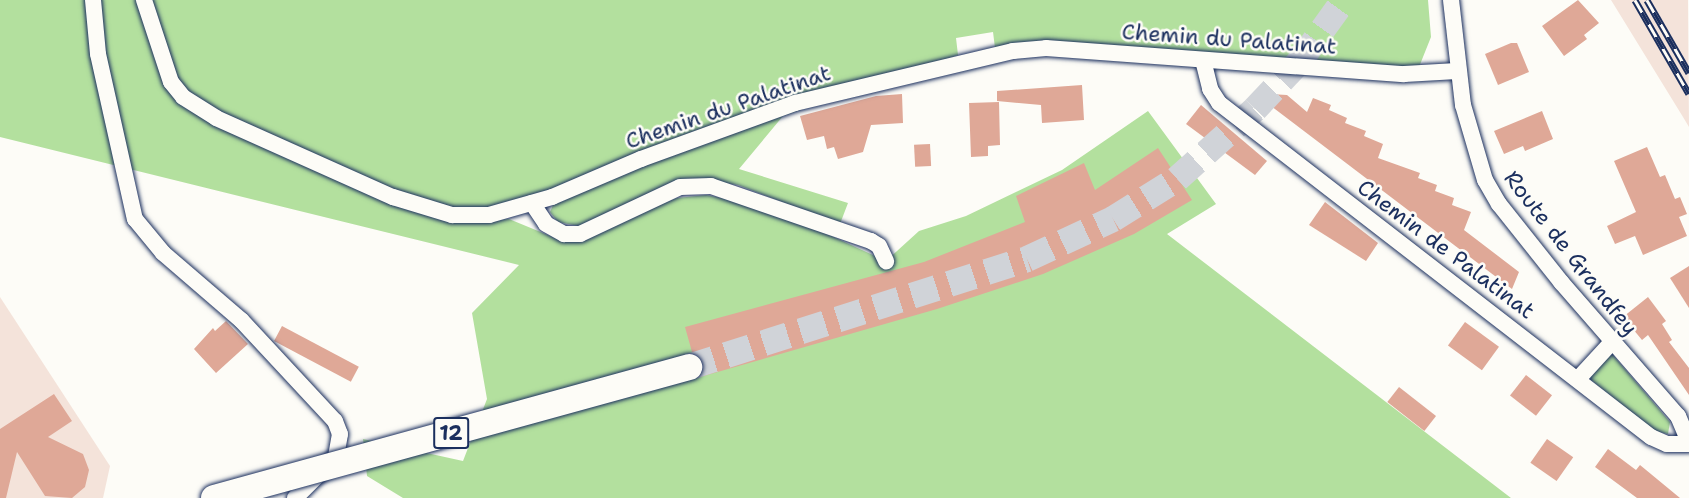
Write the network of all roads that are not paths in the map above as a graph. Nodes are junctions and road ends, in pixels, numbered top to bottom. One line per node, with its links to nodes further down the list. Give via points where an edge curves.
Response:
1 (93, 0): 13 (street, via 98,54 135,219 163,253 241,320 335,421 340,434 336,457)
2 (144, 0): 6 (street, Chemin du Palatinat, via 171,82 183,97 216,118 393,197 452,215 489,214)
3 (1451, 0): 5 (street, Route de Grandfey)
4 (1203, 60): 5 (street, Chemin du Palatinat, via 1404,74); 6 (street, Chemin du Palatinat, via 1046,48 974,57 795,103); 10 (street, Chemin de Palatinat, via 1210,89 1219,103)
5 (1457, 71): 8 (street, Route de Grandfey, via 1485,180 1499,204)
6 (532, 203): 7 (street, via 546,224 564,234 580,234 680,187 711,186 870,241 879,246)
7 (886, 261)
8 (1611, 343): 10 (street); 11 (street, Route de Grandfey, via 1678,416)
9 (689, 367): 12 (main road, 12, bridge)
10 (1578, 379): 11 (street, Chemin de Palatinat, via 1651,436 1666,444)
11 (1689, 443)
12 (214, 498)
13 (295, 498)

